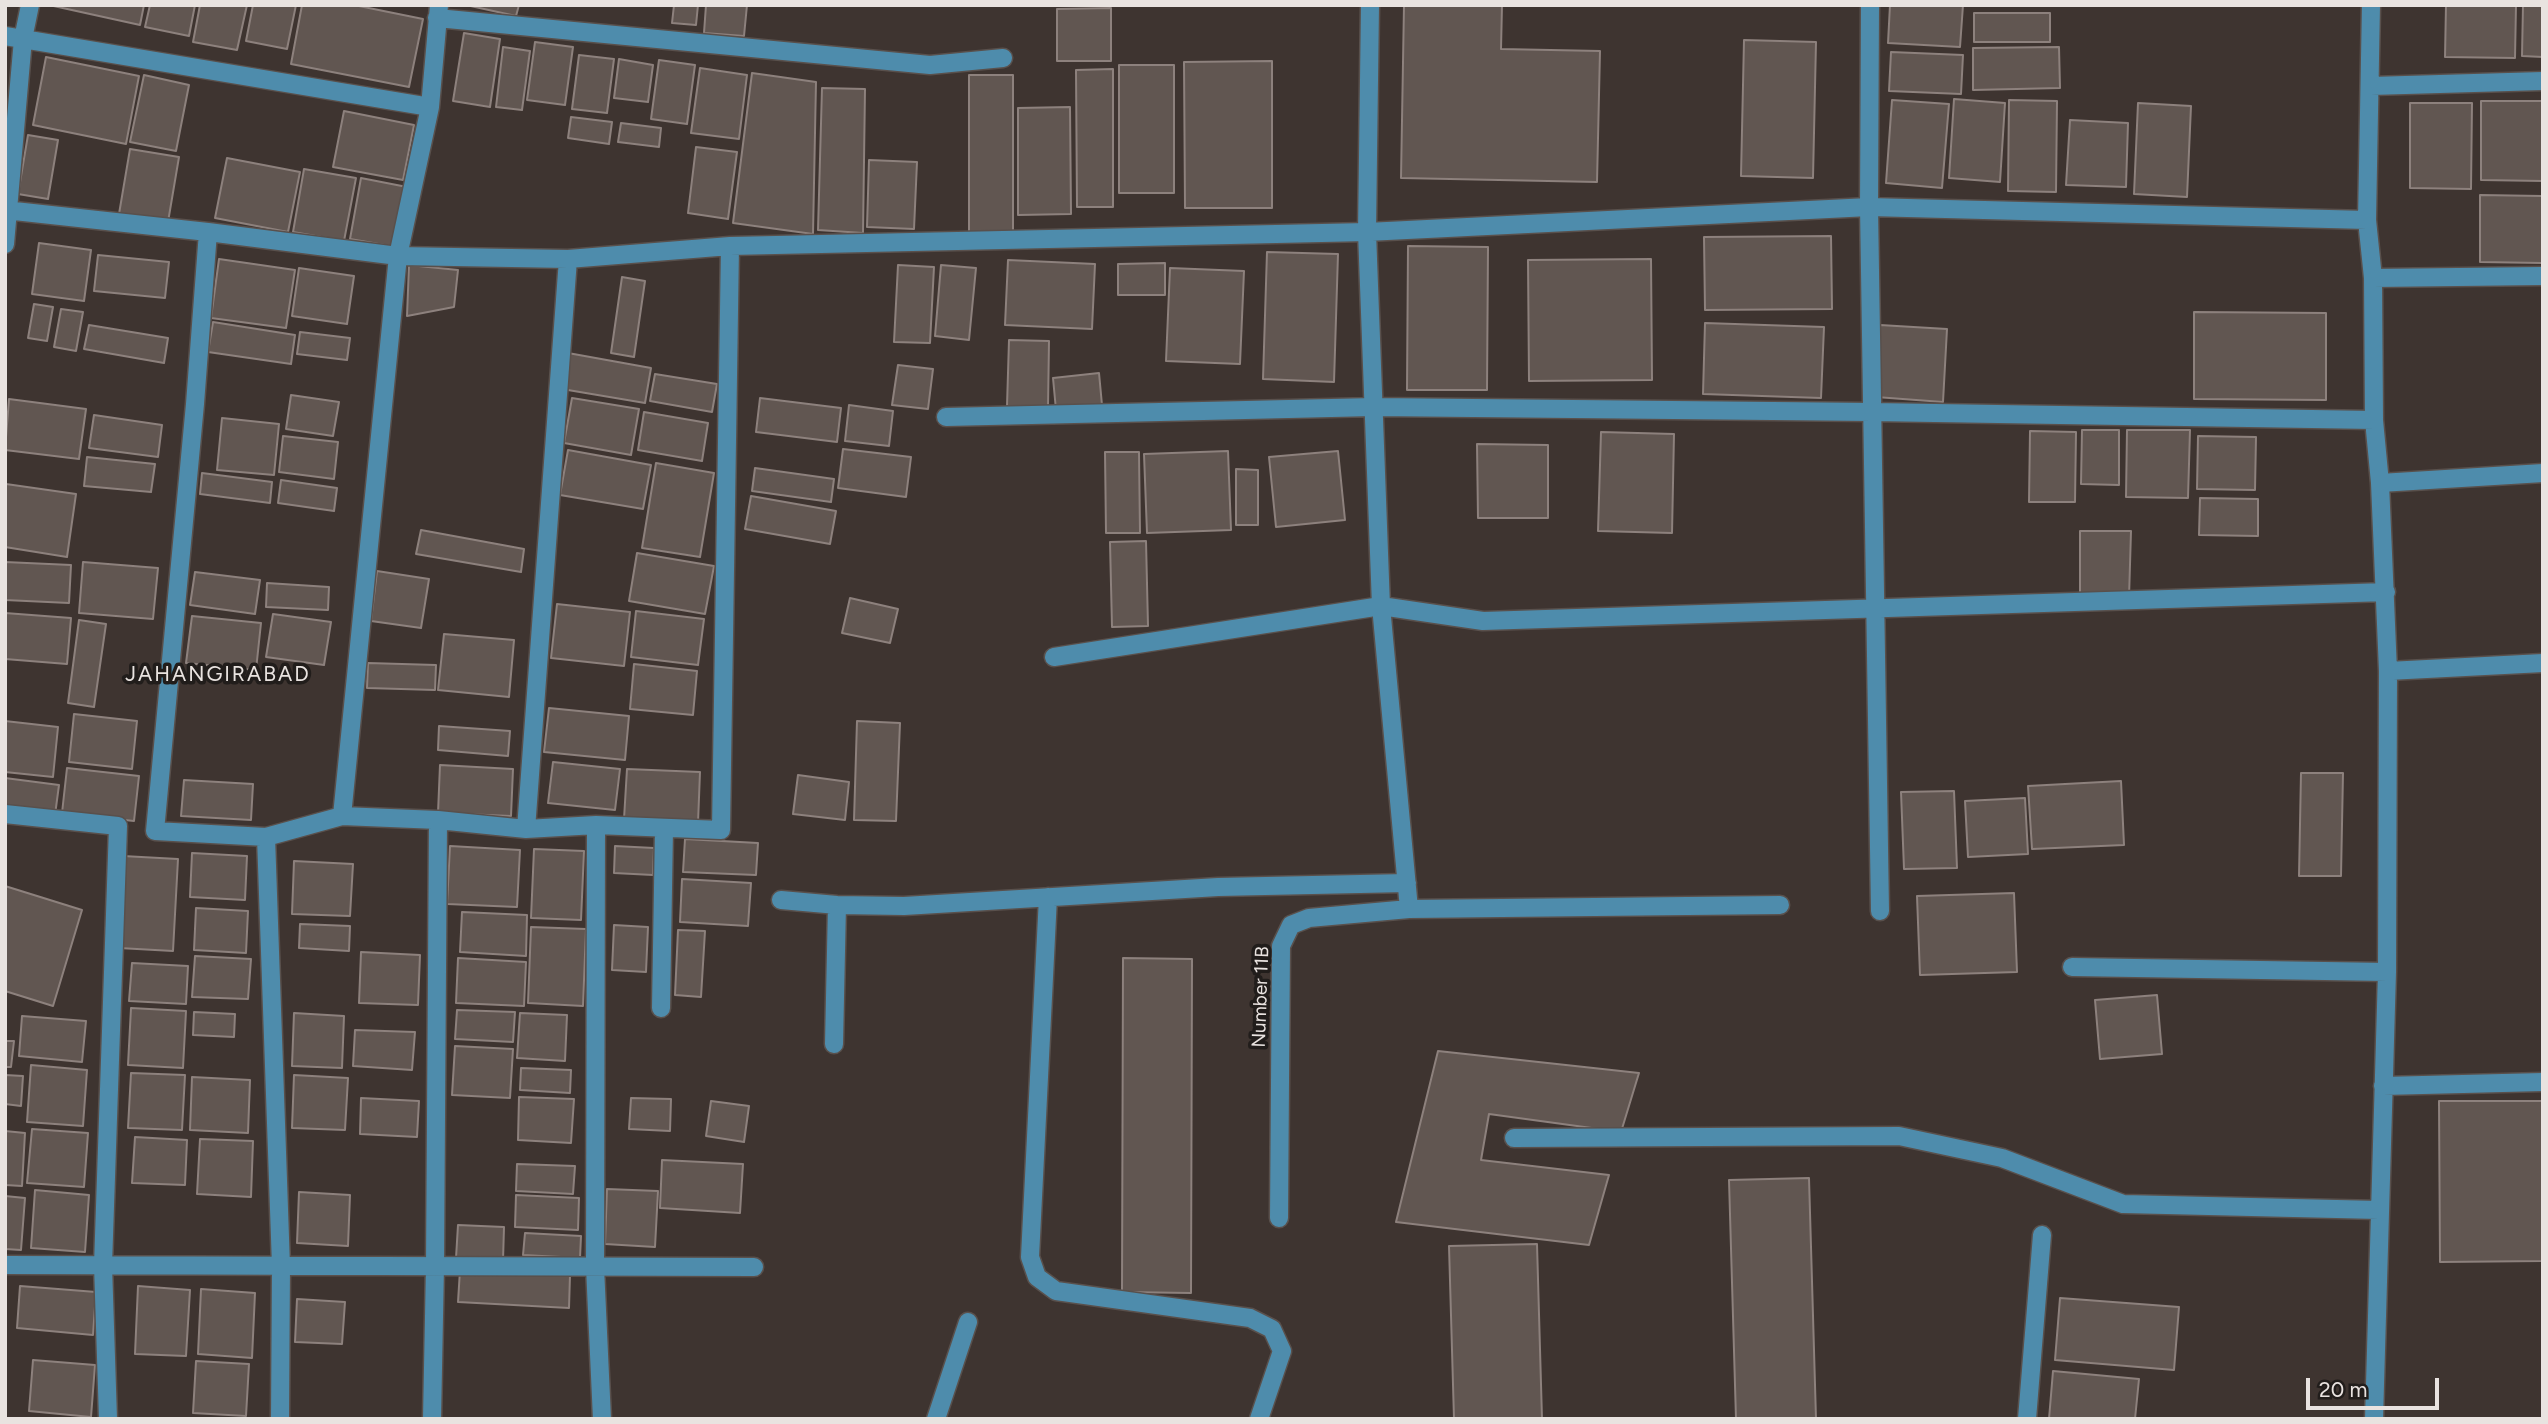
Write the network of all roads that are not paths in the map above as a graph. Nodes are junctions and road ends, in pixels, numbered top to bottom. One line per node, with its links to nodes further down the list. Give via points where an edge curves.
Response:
1 (30, 5): 6 (street)
2 (1370, 5): 15 (street)
3 (1870, 5): 11 (street)
4 (2371, 5): 9 (street)
5 (438, 12): 7 (street, via 930,65); 10 (street)
6 (14, 37): 10 (street); 12 (street)
7 (1003, 58)
8 (2543, 81): 9 (street)
9 (2371, 86): 13 (street)
10 (430, 107): 18 (street)
11 (1869, 208): 13 (street); 15 (street); 23 (street)
12 (7, 210): 14 (street); 16 (street)
13 (2367, 220): 21 (street)
14 (208, 232): 18 (street); 40 (street, via 155,831)
15 (1367, 232): 17 (street); 22 (street)
16 (5, 244)
17 (730, 246): 19 (street); 38 (street, via 721,830)
18 (398, 257): 19 (street); 35 (street)
19 (568, 259): 39 (street)
20 (2543, 276): 21 (street)
21 (2373, 278): 25 (street)
22 (1374, 407): 23 (street); 24 (street); 29 (street)
23 (1872, 412): 25 (street); 30 (street)
24 (946, 417)
25 (2374, 420): 27 (street)
26 (2543, 473): 27 (street)
27 (2380, 483): 28 (street)
28 (2386, 592): 30 (street); 33 (street)
29 (1381, 606): 30 (street, via 1483,621); 31 (street); 41 (street)
30 (1875, 608): 47 (street)
31 (1054, 657)
32 (2543, 663): 33 (street)
33 (2388, 671): 49 (street)
34 (5, 814): 59 (street, via 118,826)
35 (342, 816): 36 (street); 40 (street)
36 (438, 820): 39 (street); 61 (street)
37 (596, 824): 38 (street); 39 (street); 62 (street)
38 (664, 828): 50 (street)
39 (527, 829)
40 (266, 837): 60 (street)
41 (1407, 883): 42 (street); 46 (street)
42 (1048, 897): 44 (street, via 904,906); 70 (street, via 1030,1257 1037,1277 1056,1291 1250,1318 1272,1329 1282,1351)
43 (781, 900): 44 (street)
44 (837, 905): 51 (street)
45 (1780, 905): 46 (street, Number 11B)
46 (1409, 909): 56 (street, Number 11B, via 1309,918 1291,925 1281,946)
47 (1880, 911)
48 (2072, 967): 49 (street)
49 (2387, 972): 53 (street)
50 (661, 1008)
51 (834, 1044)
52 (2543, 1082): 53 (street)
53 (2383, 1086): 55 (street)
54 (1514, 1138): 55 (street, via 1899,1136 2003,1158 2123,1204)
55 (2379, 1210): 72 (street)
56 (1279, 1218)
57 (2042, 1235): 71 (street)
58 (5, 1265): 59 (street)
59 (103, 1265): 60 (street); 65 (street)
60 (281, 1266): 61 (street); 66 (street)
61 (435, 1266): 62 (street); 67 (street)
62 (595, 1266): 63 (street); 68 (street)
63 (754, 1267)
64 (968, 1322): 69 (street)
65 (108, 1419)
66 (280, 1419)
67 (432, 1419)
68 (602, 1419)
69 (936, 1419)
70 (1259, 1419)
71 (2027, 1419)
72 (2374, 1419)

